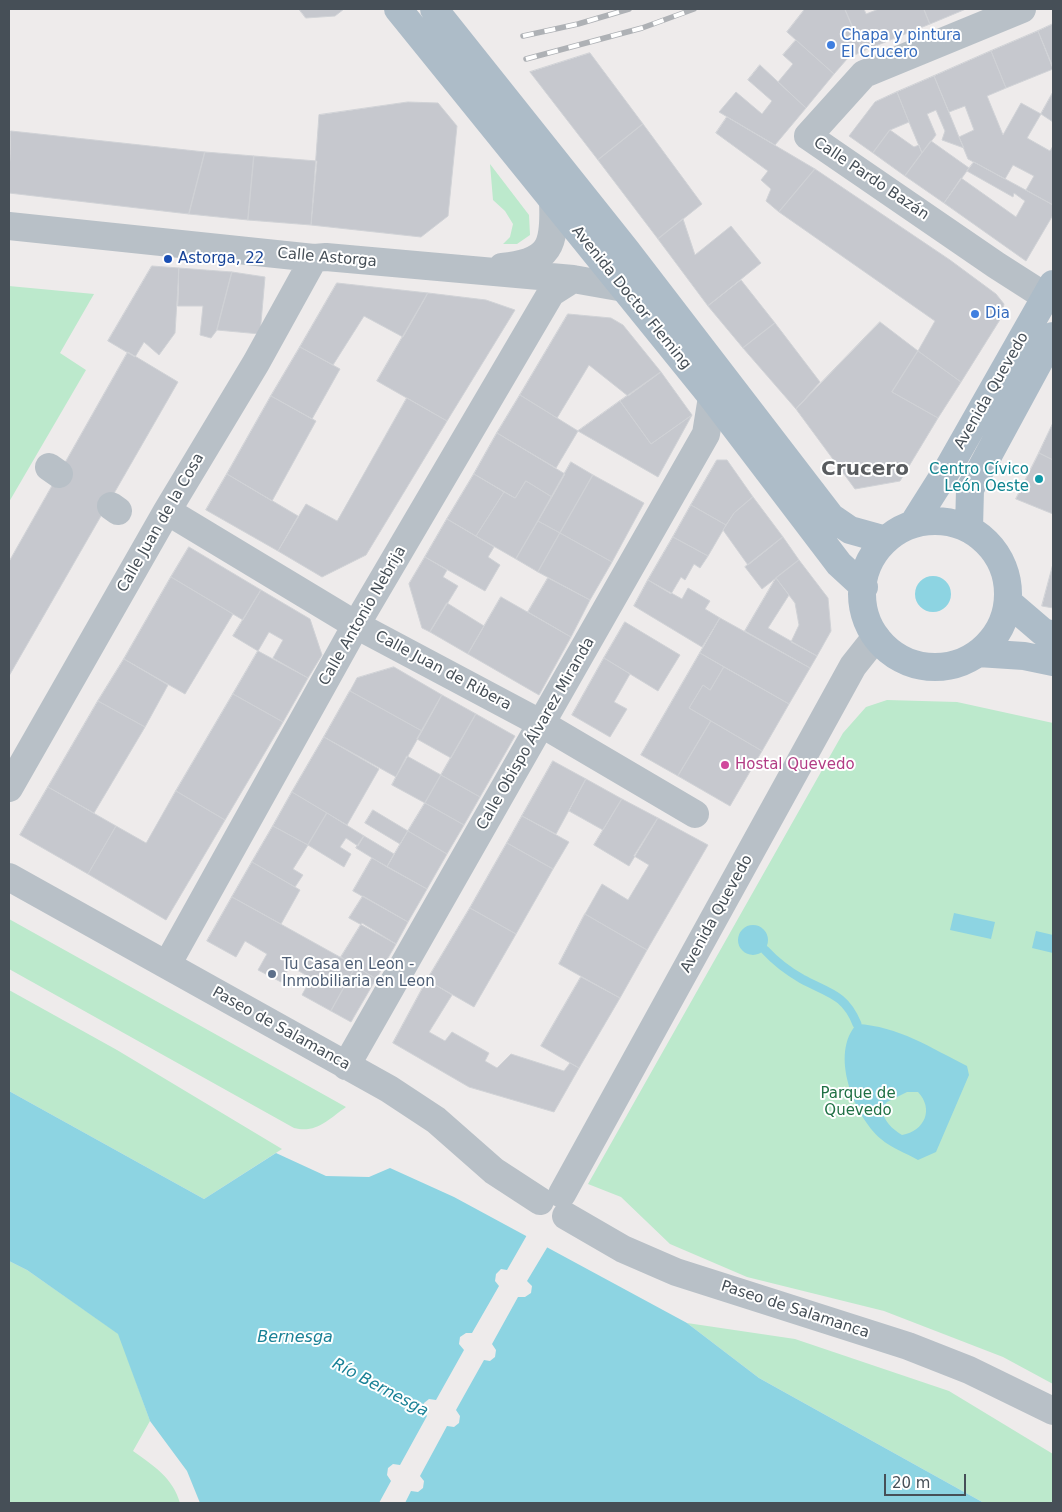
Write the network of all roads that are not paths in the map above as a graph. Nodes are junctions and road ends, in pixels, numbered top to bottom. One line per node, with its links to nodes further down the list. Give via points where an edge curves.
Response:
1 (398, 9): 4 (main road, Avenida Doctor Fleming)
2 (434, 9): 16 (main road, Avenida Doctor Fleming, via 626,250 832,517 850,530)
3 (1022, 9): 10 (street, Calle Pardo Bazán, via 864,74 808,136 996,265)
4 (553, 202): 7 (street, Calle Astorga, via 553,238 535,260); 9 (main road, Avenida Doctor Fleming)
5 (9, 226): 6 (street, Calle Astorga)
6 (314, 258): 7 (street, Calle Astorga); 13 (street, Calle Juan de la Cosa, via 256,363)
7 (466, 270): 8 (street, Calle Astorga)
8 (573, 279): 9 (street, Calle Astorga); 19 (street, Calle Antonio Nebrija, via 551,293)
9 (624, 288): 12 (main road, Avenida Doctor Fleming)
10 (1050, 290): 14 (main road, Avenida Quevedo, via 940,483)
11 (1053, 336): 15 (main road, Avenida Quevedo, via 970,489)
12 (712, 397): 17 (main road, Avenida Doctor Fleming, via 839,564); 24 (street, Calle Obispo Álvarez Miranda, via 706,434)
13 (167, 511): 19 (street, Calle Juan de Ribera); 25 (street, Calle Juan de la Cosa)
14 (913, 524): 15 (main road, via 944,520); 16 (main road)
15 (969, 529): 18 (main road, via 982,538 997,557 1004,571)
16 (886, 540): 17 (main road, via 870,563)
17 (864, 587): 21 (main road, via 865,613)
18 (1008, 602): 20 (main road, via 1042,632); 22 (main road, via 995,636)
19 (356, 624): 24 (street, Calle Juan de Ribera); 28 (street, Calle Antonio Nebrija)
20 (1053, 635)
21 (876, 637): 22 (main road, via 907,663 928,668 953,666); 30 (street, Avenida Quevedo, via 853,666)
22 (978, 654): 23 (main road, via 1024,656)
23 (1053, 662)
24 (542, 724): 26 (street, Calle Juan de Ribera); 29 (street, Calle Obispo Álvarez Miranda)
25 (9, 788)
26 (695, 814)
27 (9, 877): 28 (street, Paseo de Salamanca)
28 (167, 965): 29 (street, Paseo de Salamanca)
29 (346, 1066): 30 (street, Paseo de Salamanca, via 436,1120 494,1171)
30 (556, 1203): 31 (street, Paseo de Salamanca, via 624,1249 676,1272 908,1346 969,1370)
31 (1027, 1399): 32 (street, Paseo de Salamanca); 33 (street, Paseo de Salamanca)
32 (1053, 1411)
33 (1053, 1417)

